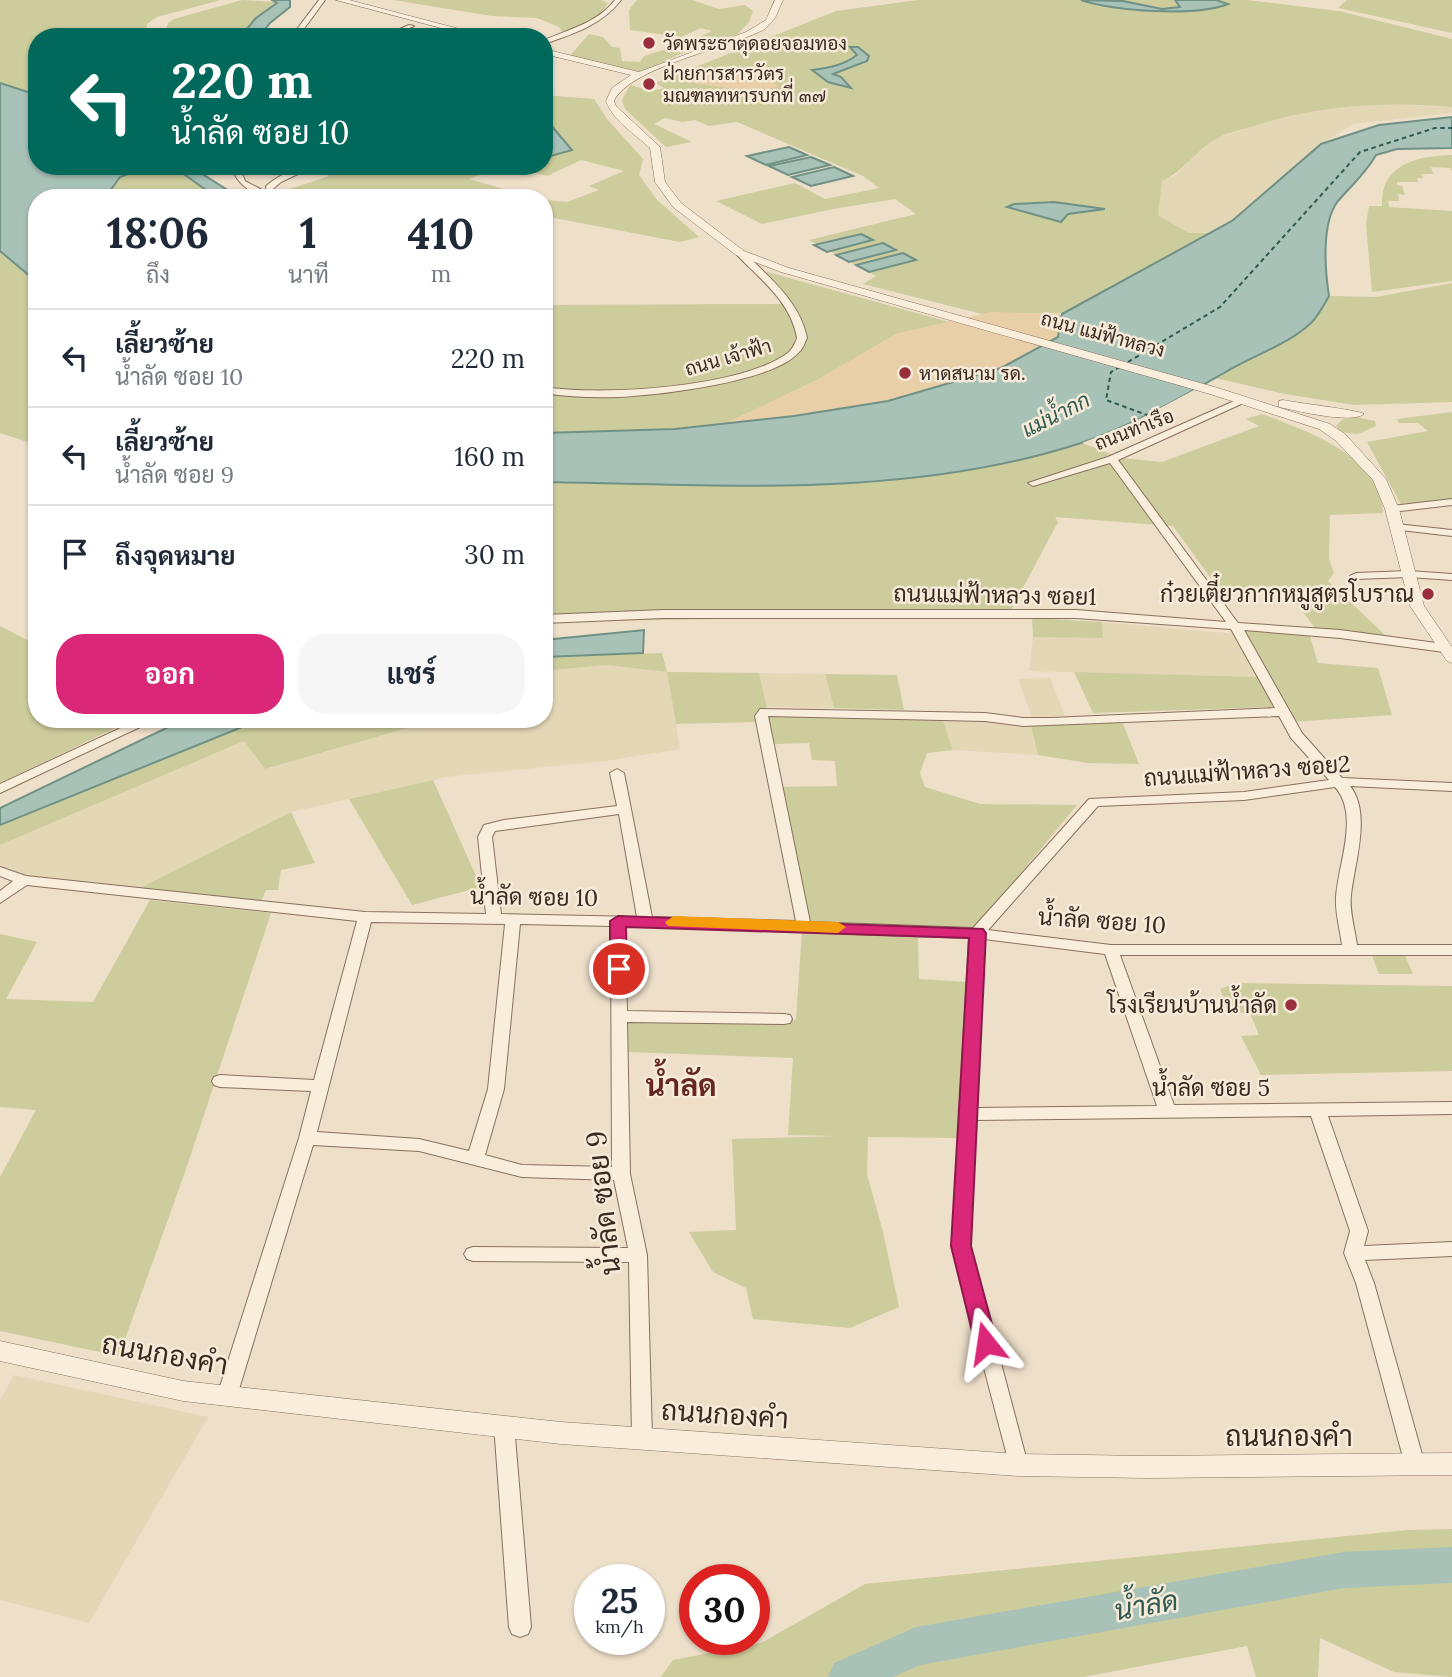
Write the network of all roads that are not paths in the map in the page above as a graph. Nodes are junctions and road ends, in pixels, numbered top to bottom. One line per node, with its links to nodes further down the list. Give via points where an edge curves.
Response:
1 (322, 0): 6 (street)
2 (340, 0): 8 (street)
3 (779, 0): 11 (street, via 771,19 747,36)
4 (614, 1): 9 (street, via 608,13 593,23)
5 (411, 26): 7 (street)
6 (301, 28)
7 (406, 28)
8 (450, 28)
9 (553, 39)
10 (553, 53): 11 (street)
11 (637, 74): 16 (street, ถนน แม่ฟ้าหลวง, via 611,97 611,106 655,147 660,182 677,205)
12 (239, 175): 14 (street, via 242,183)
13 (290, 175): 15 (street)
14 (254, 189)
15 (269, 189)
16 (740, 253): 17 (street, ถนน แม่ฟ้าหลวง, via 864,293); 18 (street, ถนน เจ้าฟ้า, via 796,318 801,345 787,359 744,375 681,389 617,394)
17 (1217, 389): 19 (street, ถนน แม่ฟ้าหลวง); 20 (street, ถนน แม่ฟ้าหลวง)
18 (553, 390)
19 (1245, 400): 22 (street, ถนน แม่ฟ้าหลวง); 23 (street, ถนนท่าเรือ)
20 (1276, 402): 21 (street); 22 (street, ถนน แม่ฟ้าหลวง)
21 (1358, 414)
22 (1326, 427): 26 (street, ถนน แม่ฟ้าหลวง, via 1379,479)
23 (1112, 459): 24 (street, ถนนท่าเรือ); 33 (street)
24 (1032, 483)
25 (1452, 502): 26 (street)
26 (1392, 509): 27 (street, ถนน แม่ฟ้าหลวง)
27 (1396, 527): 28 (street); 29 (street, ถนน แม่ฟ้าหลวง)
28 (1452, 533)
29 (1409, 574): 30 (street); 31 (street); 34 (street, ถนน แม่ฟ้าหลวง, via 1417,606)
30 (1356, 576)
31 (1452, 577)
32 (553, 619): 33 (street, ถนนแม่ฟ้าหลวง ซอย1, via 663,614 1076,614)
33 (1237, 629): 34 (street, ถนนแม่ฟ้าหลวง ซอย1, via 1340,634); 35 (street)
34 (1448, 653)
35 (1282, 712): 38 (street, via 1315,759); 50 (street, via 1023,722 985,717 765,712 761,716 766,745)
36 (132, 728): 40 (street)
37 (617, 772): 41 (street)
38 (1340, 782): 39 (street, ถนนแม่ฟ้าหลวง ซอย2); 51 (street, ถนนแม่ฟ้าหลวง ซอย2, via 1244,796 1094,802); 52 (street, via 1352,805 1355,832 1343,898)
39 (1452, 787)
40 (0, 789)
41 (625, 809): 46 (street, via 489,828 485,837); 49 (street)
42 (0, 871): 43 (street, น้ำลัด ซอย 10)
43 (24, 880): 44 (street); 45 (street, น้ำลัด ซอย 10)
44 (0, 898)
45 (365, 917): 46 (street, น้ำลัด ซอย 10); 58 (street)
46 (494, 919): 47 (street, น้ำลัด ซอย 10)
47 (513, 919): 48 (street, น้ำลัด ซอย 10); 64 (street, via 496,1089)
48 (618, 921): 49 (street, น้ำลัด ซอย 10); 55 (street, น้ำลัด ซอย 9)
49 (645, 921): 50 (street, น้ำลัด ซอย 10)
50 (804, 926): 51 (street, น้ำลัด ซอย 10)
51 (977, 933): 53 (street, น้ำลัด ซอย 10); 62 (street, via 967,1085)
52 (1350, 948): 53 (street, น้ำลัด ซอย 10); 54 (street, น้ำลัด ซอย 10)
53 (1111, 950): 60 (street)
54 (1452, 950)
55 (620, 1016): 56 (street); 65 (street, น้ำลัด ซอย 9)
56 (784, 1019)
57 (219, 1081): 58 (street)
58 (322, 1086): 63 (street)
59 (1452, 1108): 61 (street, น้ำลัด ซอย 5)
60 (1167, 1110): 61 (street, น้ำลัด ซอย 5); 62 (street, น้ำลัด ซอย 5)
61 (1318, 1112): 67 (street, via 1359,1231)
62 (970, 1114): 75 (street, via 961,1246)
63 (307, 1138): 64 (street, via 419,1145); 71 (street)
64 (475, 1159): 65 (street, via 522,1171)
65 (621, 1174): 69 (street, น้ำลัด ซอย 9)
66 (1452, 1249): 67 (street)
67 (1353, 1253): 76 (street)
68 (473, 1254): 69 (street)
69 (638, 1255): 73 (street, น้ำลัด ซอย 9)
70 (0, 1350): 71 (street, ถนนกองคำ, via 183,1391)
71 (227, 1396): 72 (street, ถนนกองคำ)
72 (504, 1425): 73 (street, ถนนกองคำ); 77 (street)
73 (642, 1438): 75 (street, ถนนกองคำ)
74 (1452, 1464): 76 (street, ถนนกองคำ)
75 (1018, 1465): 76 (street, ถนนกองคำ)
76 (1415, 1465)
77 (520, 1627)

